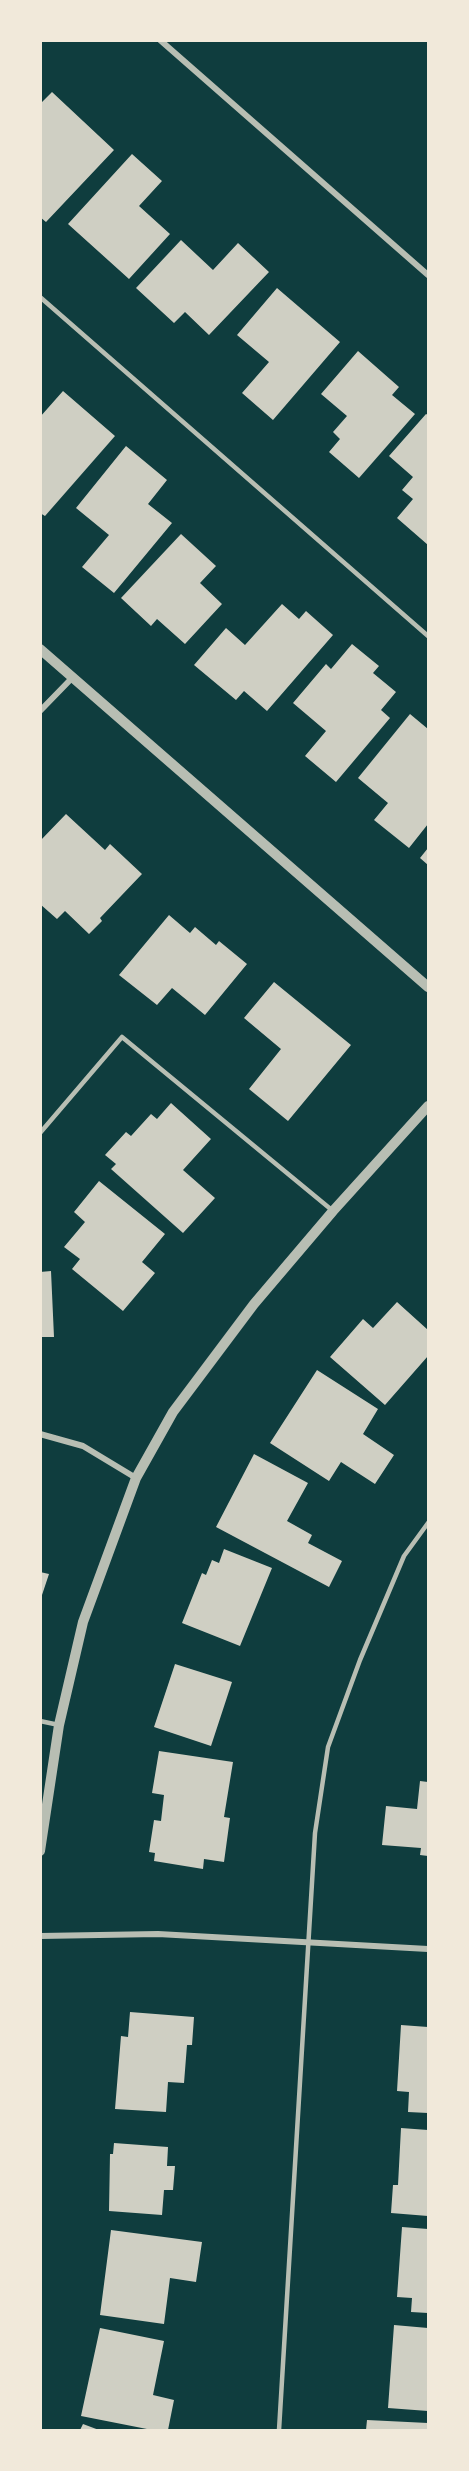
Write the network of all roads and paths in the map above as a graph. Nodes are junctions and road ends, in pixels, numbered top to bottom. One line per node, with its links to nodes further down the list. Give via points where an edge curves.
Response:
1 (160, 40): 2 (street)
2 (429, 274)
3 (40, 297): 4 (lane)
4 (429, 636)
5 (40, 650): 6 (street)
6 (73, 677): 7 (street); 8 (street)
7 (40, 711)
8 (429, 987)
9 (429, 1106): 11 (street)
10 (40, 1133): 11 (lane, via 122,1037)
11 (333, 1211): 13 (street, via 254,1304 173,1412)
12 (40, 1434): 13 (street, via 83,1446)
13 (136, 1478): 16 (street, via 83,1622)
14 (429, 1523): 19 (lane, via 404,1556 328,1747 315,1833)
15 (40, 1721): 16 (lane)
16 (59, 1725): 17 (street)
17 (40, 1851)
18 (40, 1936): 19 (street, via 158,1934)
19 (309, 1942): 20 (street); 21 (lane)
20 (429, 1949)
21 (279, 2430)

